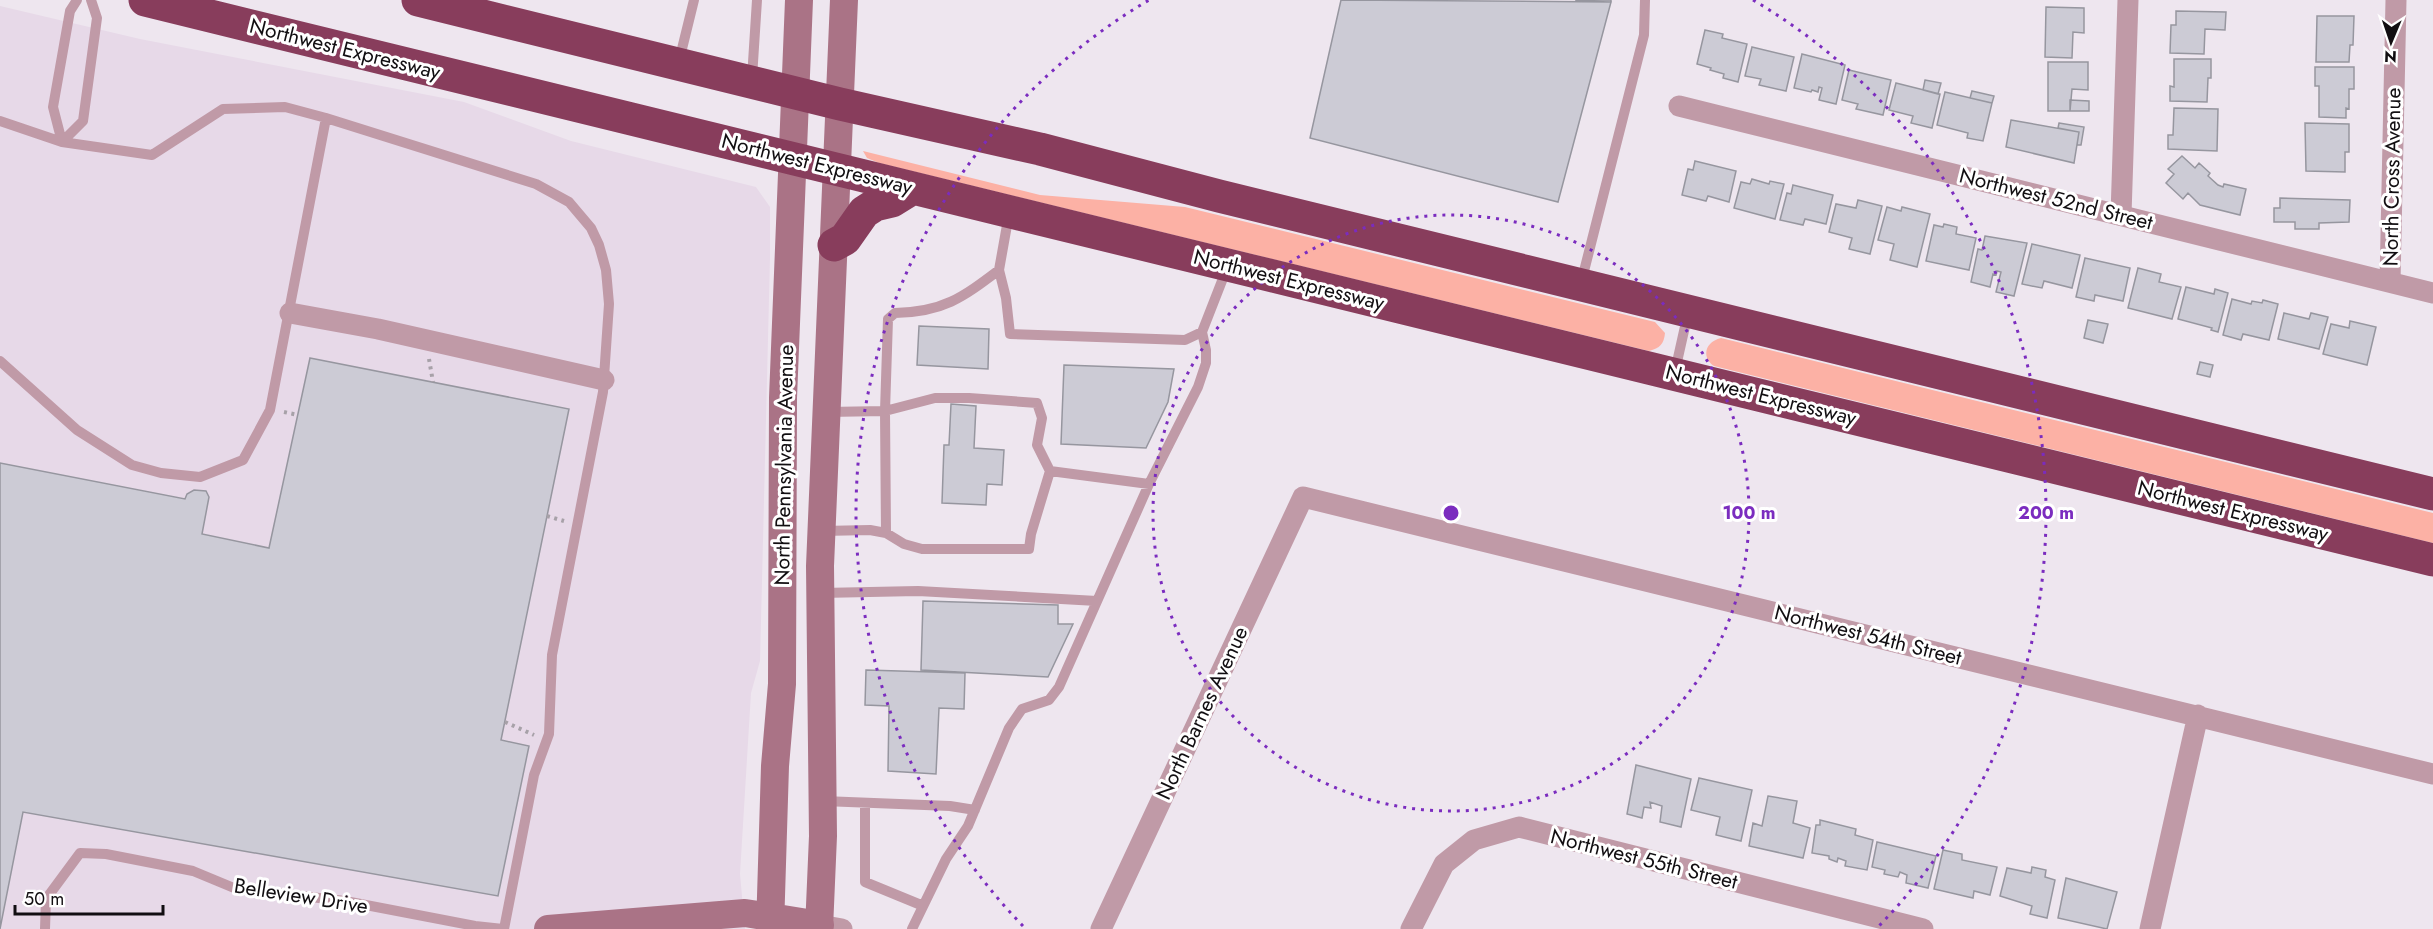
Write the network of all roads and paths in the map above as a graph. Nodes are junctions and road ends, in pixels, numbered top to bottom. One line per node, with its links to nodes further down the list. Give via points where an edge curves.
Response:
1 (77, 0): 19 (lane, via 70,11 53,107)
2 (91, 0): 19 (lane, via 97,18 83,121)
3 (145, 0): 20 (highway, Northwest Expressway)
4 (418, 0): 12 (highway)
5 (694, 0): 12 (lane)
6 (757, 0): 13 (lane)
7 (799, 0): 14 (main road, North Pennsylvania Avenue)
8 (844, 0): 15 (main road, North Pennsylvania Avenue)
9 (1646, 0): 29 (lane, via 1644,35)
10 (2128, 0): 24 (street)
11 (2396, 0): 28 (street, North Cross Avenue)
12 (678, 64): 13 (highway)
13 (752, 82): 14 (highway)
14 (795, 93): 15 (highway); 20 (main road, North Pennsylvania Avenue)
15 (840, 104): 21 (main road, North Pennsylvania Avenue); 29 (highway, via 1040,149)
16 (1680, 106): 24 (street, Northwest 52nd Street)
17 (326, 118): 19 (lane, via 285,107 223,109 152,155); 32 (lane); 36 (lane, via 510,174 569,202 591,228 606,270 609,304)
18 (0, 121): 19 (lane)
19 (62, 142)
20 (793, 159): 21 (highway, Northwest Expressway); 56 (main road, North Pennsylvania Avenue, via 783,398 782,684 775,766)
21 (837, 168): 22 (highway, Northwest Expressway); 25 (main road, North Pennsylvania Avenue)
22 (913, 188): 23 (highway, Northwest Expressway); 25 (highway, via 864,212 845,239)
23 (1009, 211): 26 (highway, Northwest Expressway); 27 (lane)
24 (2121, 215): 28 (street, Northwest 52nd Street)
25 (834, 245): 38 (main road, North Pennsylvania Avenue)
26 (1229, 265): 33 (lane); 35 (highway, Northwest Expressway)
27 (999, 270): 33 (lane, via 1010,334 1185,340); 37 (lane, via 945,306 895,313 888,319)
28 (2390, 282): 30 (street, Northwest 52nd Street)
29 (1580, 284): 31 (highway)
30 (2433, 293)
31 (1689, 310): 35 (lane); 41 (highway)
32 (290, 313): 34 (lane, via 270,410 243,460 200,477 161,473 132,465 112,454 77,430); 36 (street)
33 (1202, 332): 40 (lane, via 1206,363 1198,387)
34 (0, 361)
35 (1674, 374): 45 (highway, Northwest Expressway)
36 (604, 380): 50 (lane, via 552,655)
37 (885, 411): 38 (lane); 39 (lane, via 935,398 1037,403 1041,418 1037,445); 44 (lane)
38 (828, 412): 43 (main road, North Pennsylvania Avenue)
39 (1050, 471): 40 (lane); 44 (lane, via 1029,549 922,549)
40 (1149, 484): 47 (lane)
41 (2433, 494)
42 (1303, 497): 48 (street, Northwest 54th Street); 62 (street, North Barnes Avenue)
43 (822, 531): 44 (lane); 46 (main road, North Pennsylvania Avenue)
44 (886, 533)
45 (2433, 560)
46 (820, 593): 47 (lane, via 918,591); 52 (main road, North Pennsylvania Avenue)
47 (1097, 601): 54 (lane, via 1059,687 1049,700 1022,709 1009,728)
48 (2198, 715): 51 (street, Northwest 54th Street); 65 (street)
49 (505, 722): 50 (path, via 531,735)
50 (549, 734): 59 (lane, via 534,775)
51 (2433, 774)
52 (822, 801): 53 (lane); 57 (main road, North Pennsylvania Avenue)
53 (865, 803): 54 (lane); 55 (lane, via 865,882)
54 (975, 810): 55 (lane)
55 (921, 905): 61 (lane)
56 (772, 925): 57 (main road); 60 (main road, via 745,913)
57 (827, 928)
58 (45, 929): 59 (lane, Belleview Drive, via 46,899 80,853 106,854 193,871 234,888 345,901)
59 (504, 929)
60 (548, 929)
61 (912, 929)
62 (1101, 929)
63 (1411, 929): 64 (street, Northwest 55th Street, via 1444,864 1474,840 1519,827)
64 (1923, 929)
65 (2150, 929)

